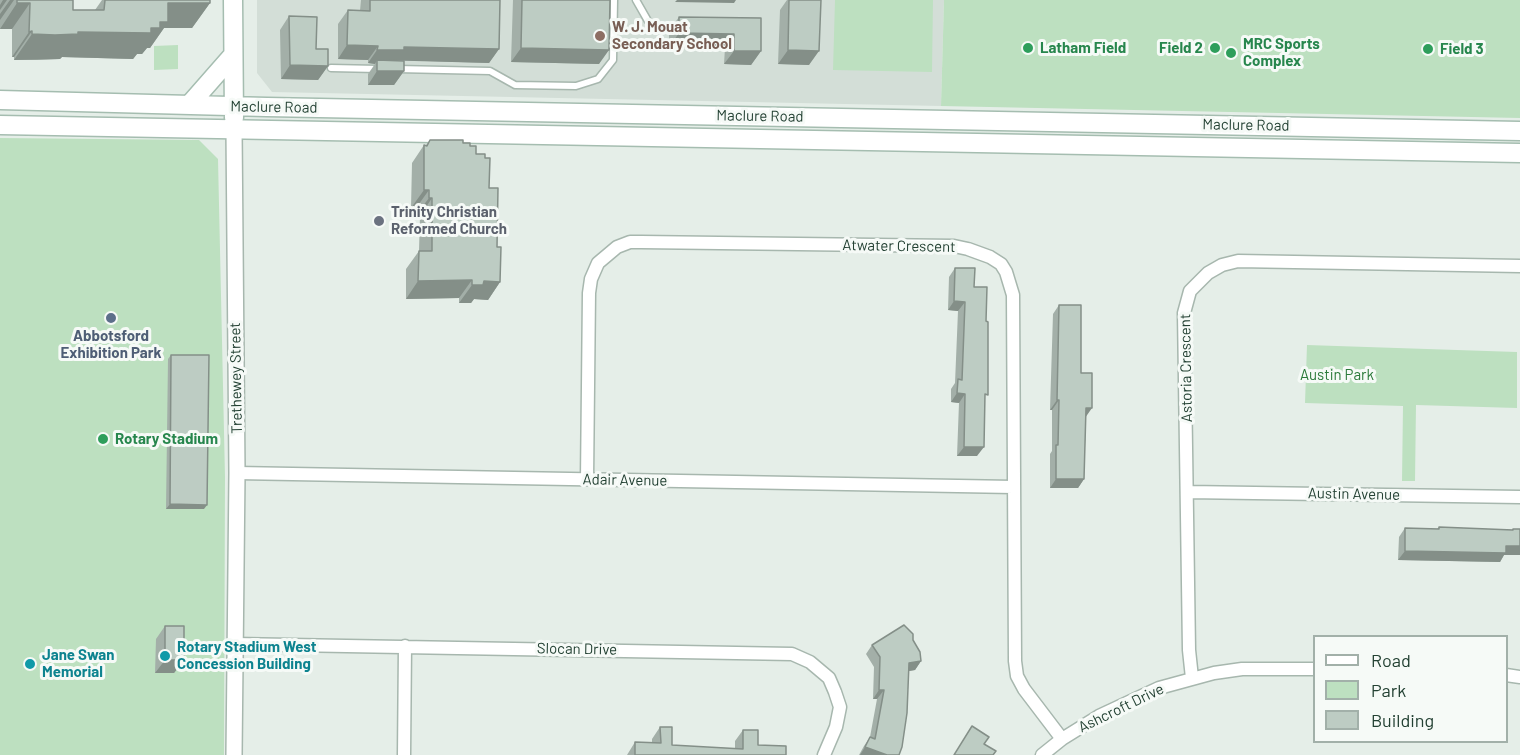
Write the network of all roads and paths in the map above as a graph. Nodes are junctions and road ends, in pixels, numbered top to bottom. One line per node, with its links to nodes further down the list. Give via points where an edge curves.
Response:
1 (233, 0): 5 (main road, Trethewey Street)
2 (614, 0): 6 (lane, via 613,60 598,79 576,86 516,85 490,71)
3 (636, 0): 4 (lane)
4 (648, 21)
5 (233, 55): 8 (main road); 9 (main road, Trethewey Street)
6 (331, 68)
7 (0, 100): 8 (main road, Maclure Road)
8 (190, 104): 9 (main road, Maclure Road)
9 (234, 106): 11 (main road, Trethewey Street); 12 (main road, Maclure Road)
10 (0, 124): 11 (main road, Maclure Road)
11 (234, 129): 13 (main road, Maclure Road); 15 (street, Trethewey Street)
12 (1520, 131)
13 (1520, 153)
14 (1520, 266): 18 (street, Astoria Crescent, via 1238,261 1208,273 1191,291 1184,313)
15 (237, 473): 16 (street, Adair Avenue); 20 (street, Trethewey Street)
16 (587, 479): 17 (street, Adair Avenue); 17 (street, Atwater Crescent, via 589,293 598,263 617,247 630,242 954,246 990,257 1000,264 1011,282)
17 (1013, 487): 24 (street, Atwater Crescent, via 1017,676)
18 (1188, 492): 19 (street, Austin Avenue); 23 (street, Astoria Crescent, via 1188,650)
19 (1520, 497)
20 (235, 644): 21 (street, Slocan Drive); 25 (street, Trethewey Street)
21 (405, 646): 26 (street); 27 (street, Slocan Drive, via 792,654 810,662 829,678 840,707 837,727)
22 (1313, 669): 23 (street, Ashcroft Drive, via 1242,669)
23 (1192, 678): 24 (street, Ashcroft Drive, via 1133,699)
24 (1062, 739): 28 (street, Ashcroft Drive)
25 (234, 755)
26 (404, 755)
27 (824, 755)
28 (1042, 755)

